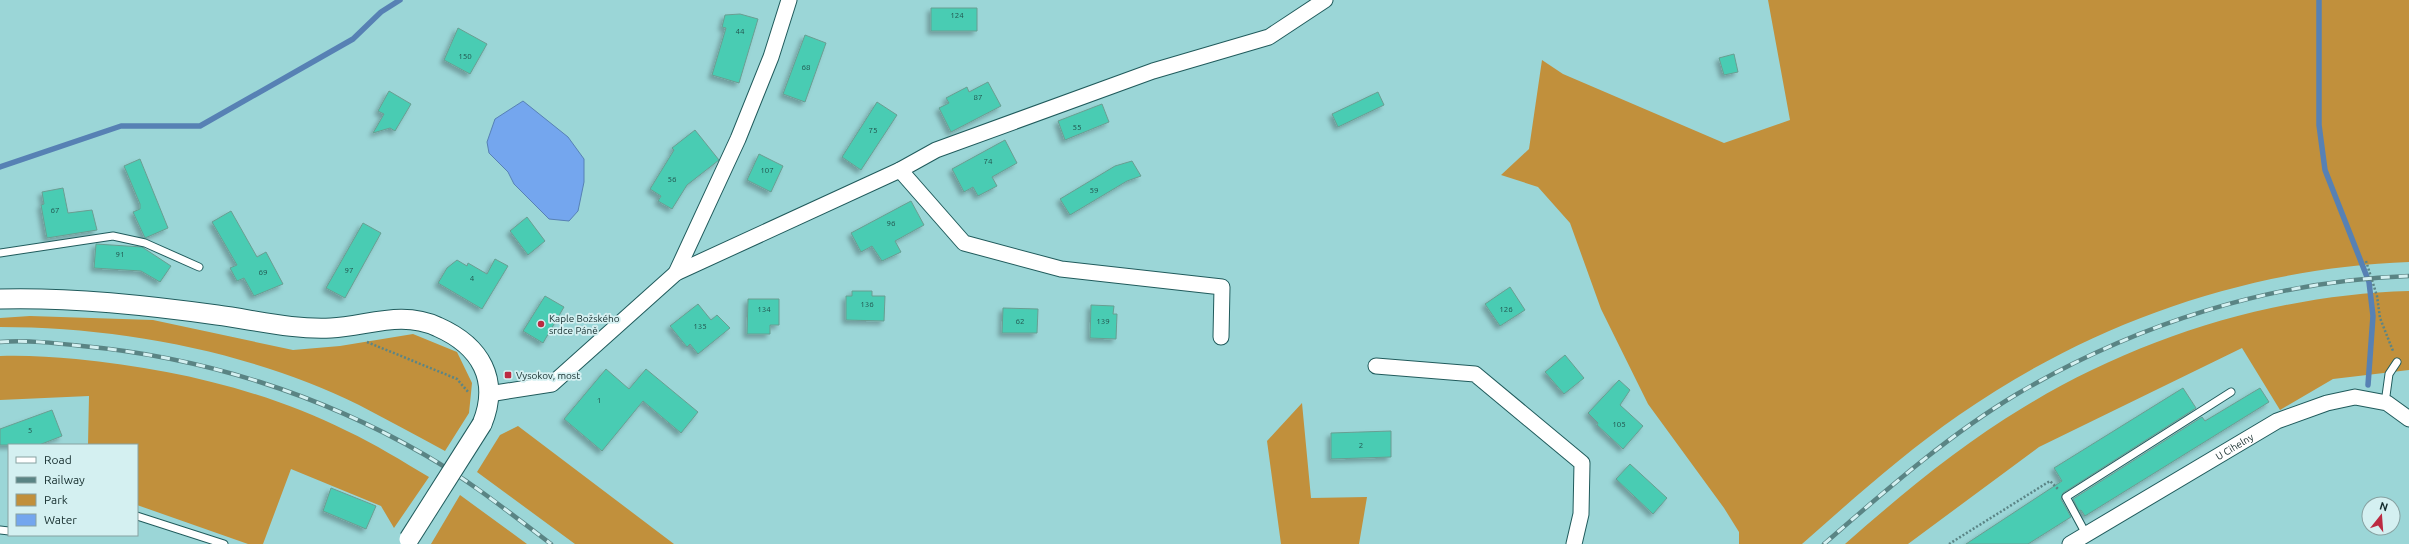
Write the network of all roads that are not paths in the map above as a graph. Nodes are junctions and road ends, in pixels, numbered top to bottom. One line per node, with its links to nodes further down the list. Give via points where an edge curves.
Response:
1 (789, 0): 6 (street, via 771,57 738,139)
2 (1325, 0): 3 (street, via 1269,37 1153,71 936,150)
3 (900, 170): 6 (street); 8 (street, via 964,243 1061,269 1222,287)
4 (0, 253): 5 (lane, via 113,236 145,243)
5 (199, 267)
6 (676, 273): 12 (street, via 552,384)
7 (0, 299): 12 (street, via 135,306 217,315 283,326 332,328 391,318 422,320 439,327 468,346 486,370)
8 (1221, 337)
9 (2397, 362): 13 (lane, via 2389,374)
10 (1376, 366): 19 (street, via 1475,374 1582,463 1581,514)
11 (2231, 392): 16 (lane, via 2066,497)
12 (489, 394): 17 (street, bridge, via 484,419)
13 (2385, 403): 14 (street, U Cihelny); 16 (street, U Cihelny, via 2355,397 2327,403 2277,421)
14 (2409, 419)
15 (138, 516): 18 (lane)
16 (2086, 534): 20 (street, U Cihelny)
17 (407, 541)
18 (224, 544)
19 (1574, 544)
20 (2070, 544)

